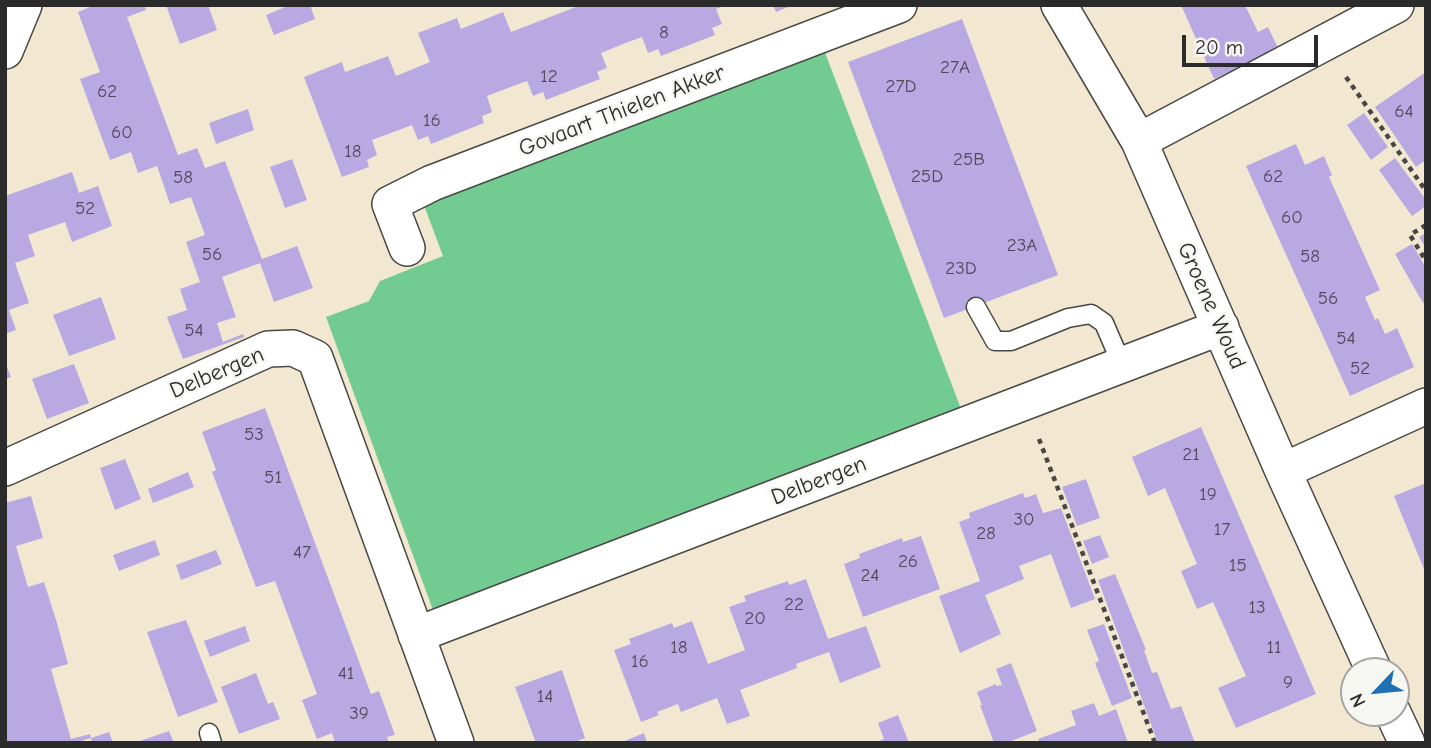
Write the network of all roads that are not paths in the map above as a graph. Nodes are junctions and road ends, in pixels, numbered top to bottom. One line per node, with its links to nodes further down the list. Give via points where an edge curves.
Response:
1 (24, 5): 5 (street)
2 (899, 5): 7 (street, Govaart Thielen Akker, via 432,183 390,204)
3 (1059, 5): 6 (street, Groene Woud)
4 (1396, 5): 6 (street)
5 (5, 51)
6 (1139, 141): 9 (street, Groene Woud)
7 (407, 248)
8 (975, 307): 10 (lane, via 995,341 1011,341 1068,318 1091,314 1104,323)
9 (1221, 327): 10 (street, Delbergen); 13 (street, Groene Woud)
10 (1122, 365): 14 (street, Delbergen)
11 (1426, 406): 13 (street)
12 (5, 468): 14 (street, Delbergen, via 268,349 293,348 315,358)
13 (1283, 471): 15 (street, Groene Woud)
14 (416, 635): 16 (street, Delbergen)
15 (1368, 657)
16 (456, 743)

